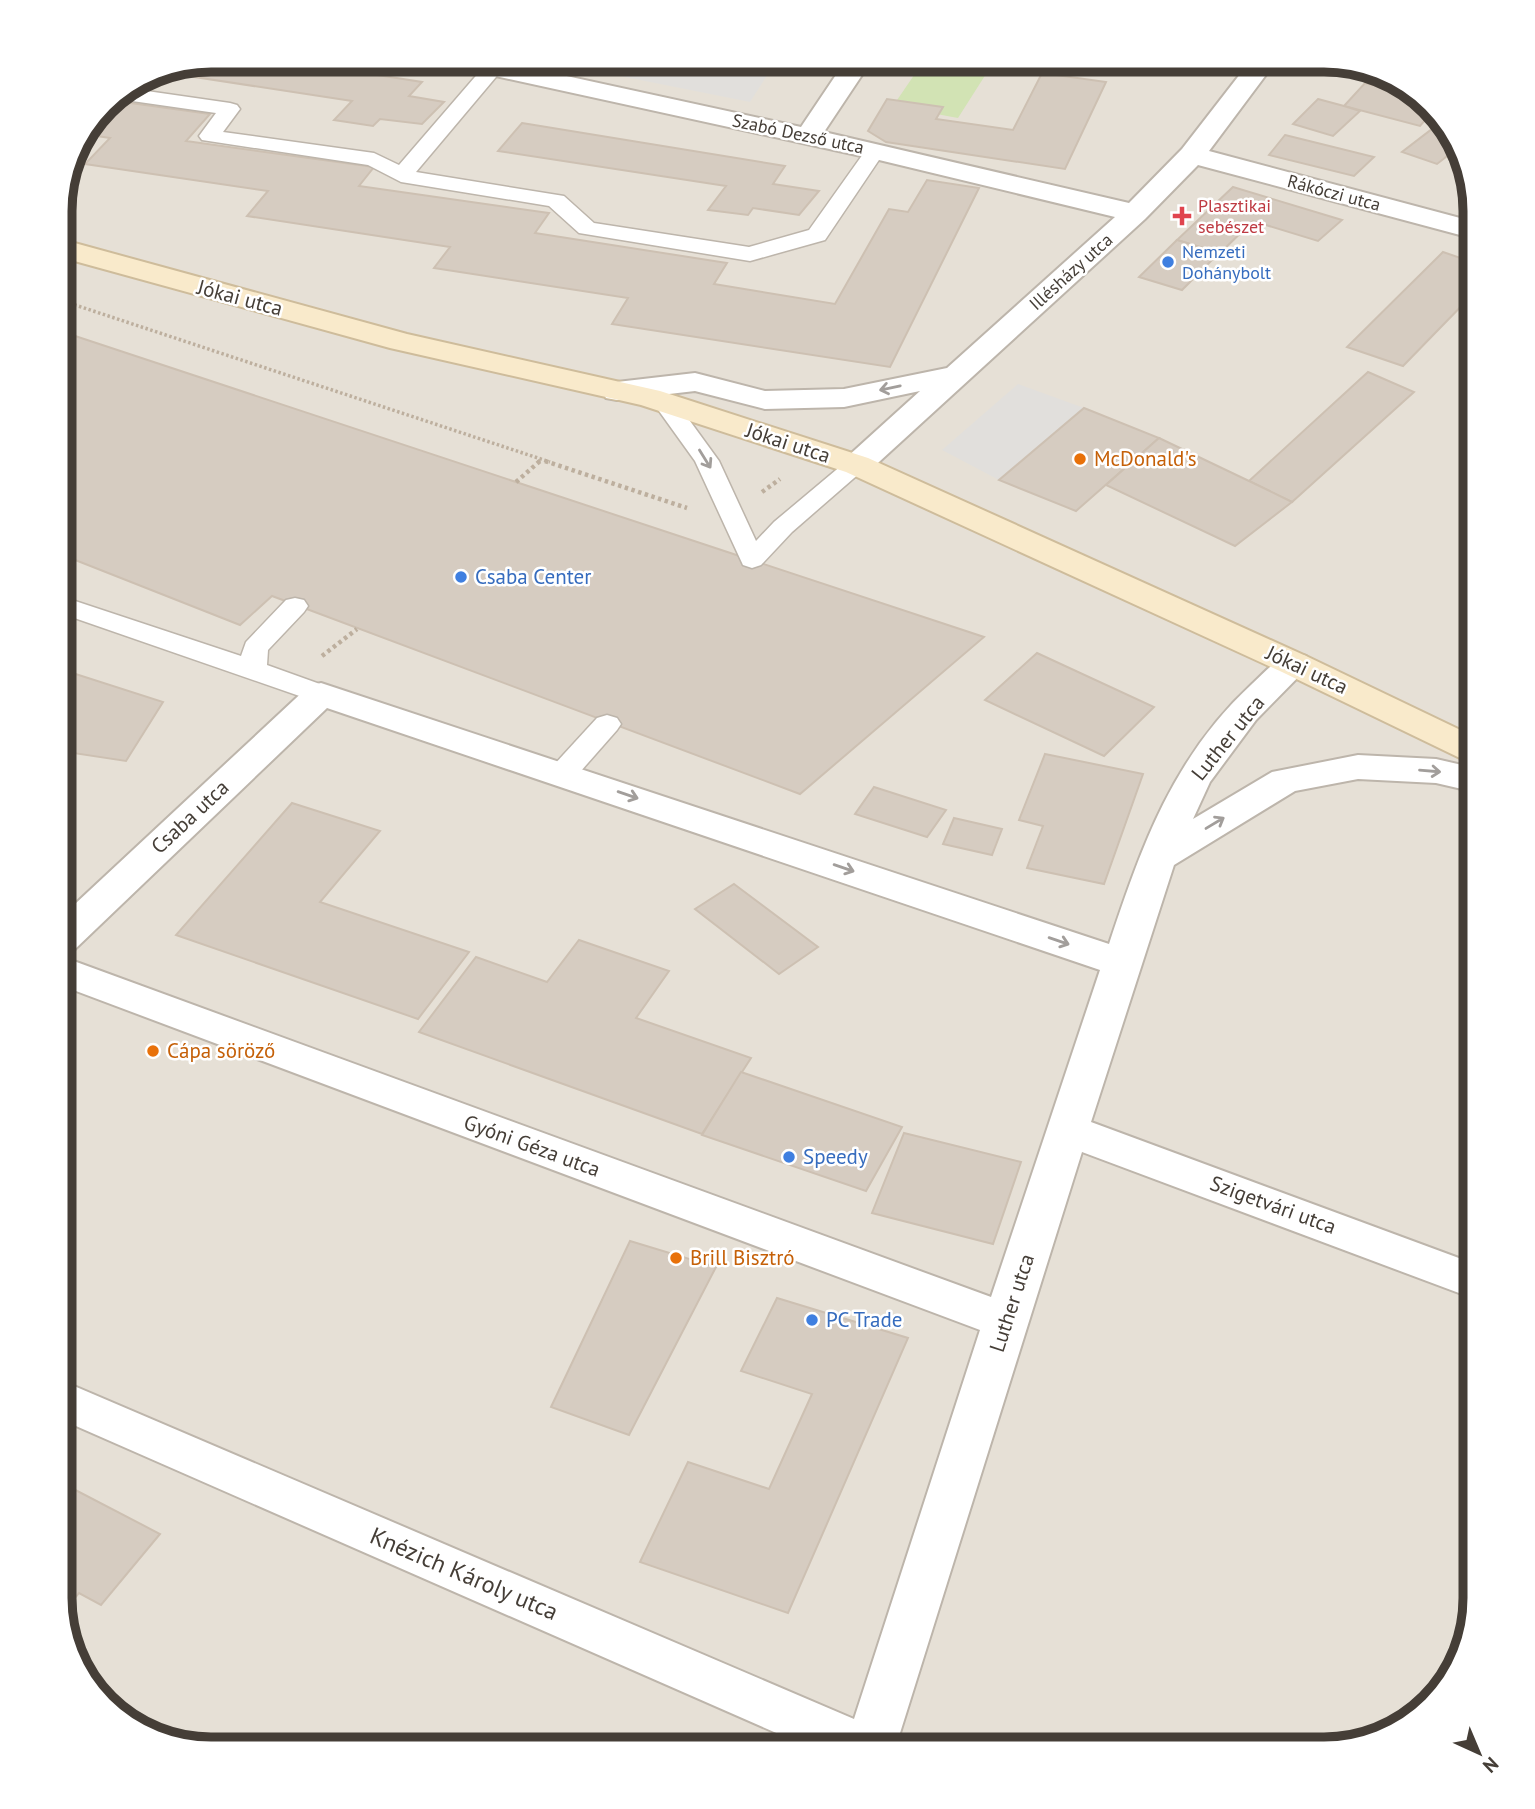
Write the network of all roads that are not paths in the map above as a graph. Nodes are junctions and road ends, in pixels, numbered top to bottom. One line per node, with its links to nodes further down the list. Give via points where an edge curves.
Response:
1 (490, 72): 9 (lane)
2 (517, 72): 6 (street, Szabó Dezső utca)
3 (851, 72): 6 (street)
4 (1255, 72): 8 (street, Illésházy utca)
5 (134, 95): 9 (lane, via 230,108 209,135 374,159)
6 (808, 136): 7 (street, Szabó Dezső utca)
7 (875, 151): 9 (lane, via 817,235 750,254 587,228 556,201); 10 (street, Szabó Dezső utca)
8 (1192, 155): 10 (street, Illésházy utca); 11 (street, Rákóczi utca)
9 (401, 176)
10 (1135, 213): 13 (street, Illésházy utca)
11 (1463, 229)
12 (72, 251): 14 (main road, Jókai utca, via 401,342)
13 (957, 375): 14 (street, one-way to 14, via 844,398 765,400 695,382); 16 (street, Illésházy utca)
14 (617, 391): 15 (main road, Jókai utca)
15 (666, 404): 16 (main road, Jókai utca); 16 (lane, one-way to 16, via 707,461 752,560 783,527)
16 (857, 465): 19 (main road, Jókai utca)
17 (295, 606): 20 (lane, via 255,648)
18 (72, 608): 20 (lane)
19 (1294, 664): 23 (main road, Jókai utca); 26 (street, Luther utca, via 1243,712 1193,779)
20 (253, 669): 21 (lane)
21 (321, 694): 24 (street); 27 (street, Csaba utca)
22 (607, 724): 24 (lane)
23 (1463, 745)
24 (564, 773): 28 (street, one-way to 28)
25 (1463, 777): 26 (street, one-way to 25, via 1285,781 1358,767 1436,771)
26 (1157, 858): 28 (street, Luther utca)
27 (72, 929)
28 (1122, 963): 30 (street, Luther utca)
29 (72, 974): 32 (street, Gyóni Géza utca)
30 (1069, 1131): 31 (street, Szigetvári utca); 32 (street, Luther utca)
31 (1463, 1277)
32 (1005, 1321): 35 (street, Luther utca)
33 (72, 1404): 34 (street, Knézich Károly utca)
34 (841, 1737)
35 (873, 1737)

